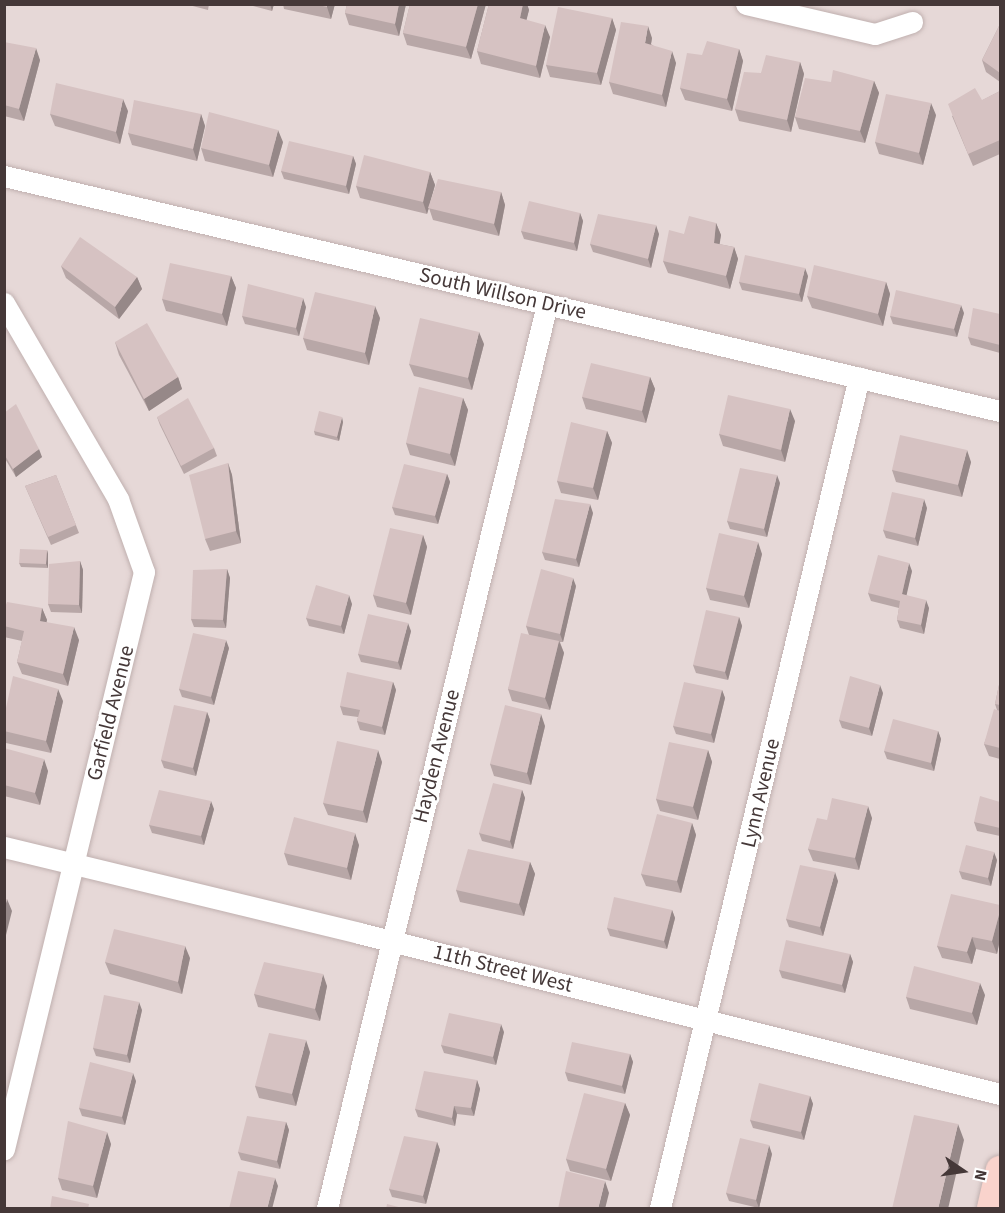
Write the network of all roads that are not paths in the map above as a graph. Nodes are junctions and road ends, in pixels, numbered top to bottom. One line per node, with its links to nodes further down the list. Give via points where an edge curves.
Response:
1 (746, 4): 2 (street, via 875,34)
2 (912, 22)
3 (4, 176): 5 (street, South Willson Drive)
4 (4, 303): 9 (street, Garfield Avenue, via 118,499 144,572)
5 (547, 304): 6 (street, South Willson Drive); 10 (street, Hayden Avenue)
6 (859, 377): 7 (street, South Willson Drive); 11 (street, Lynn Avenue)
7 (1000, 411)
8 (4, 847): 9 (street, 11th Street West)
9 (74, 863): 10 (street, 11th Street West); 13 (street, Garfield Avenue)
10 (390, 940): 11 (street, 11th Street West); 15 (street, Hayden Avenue)
11 (706, 1019): 12 (street, 11th Street West); 16 (street, Lynn Avenue)
12 (1000, 1094)
13 (4, 1149)
14 (1000, 1170): 17 (street)
15 (327, 1209)
16 (660, 1209)
17 (991, 1209)

